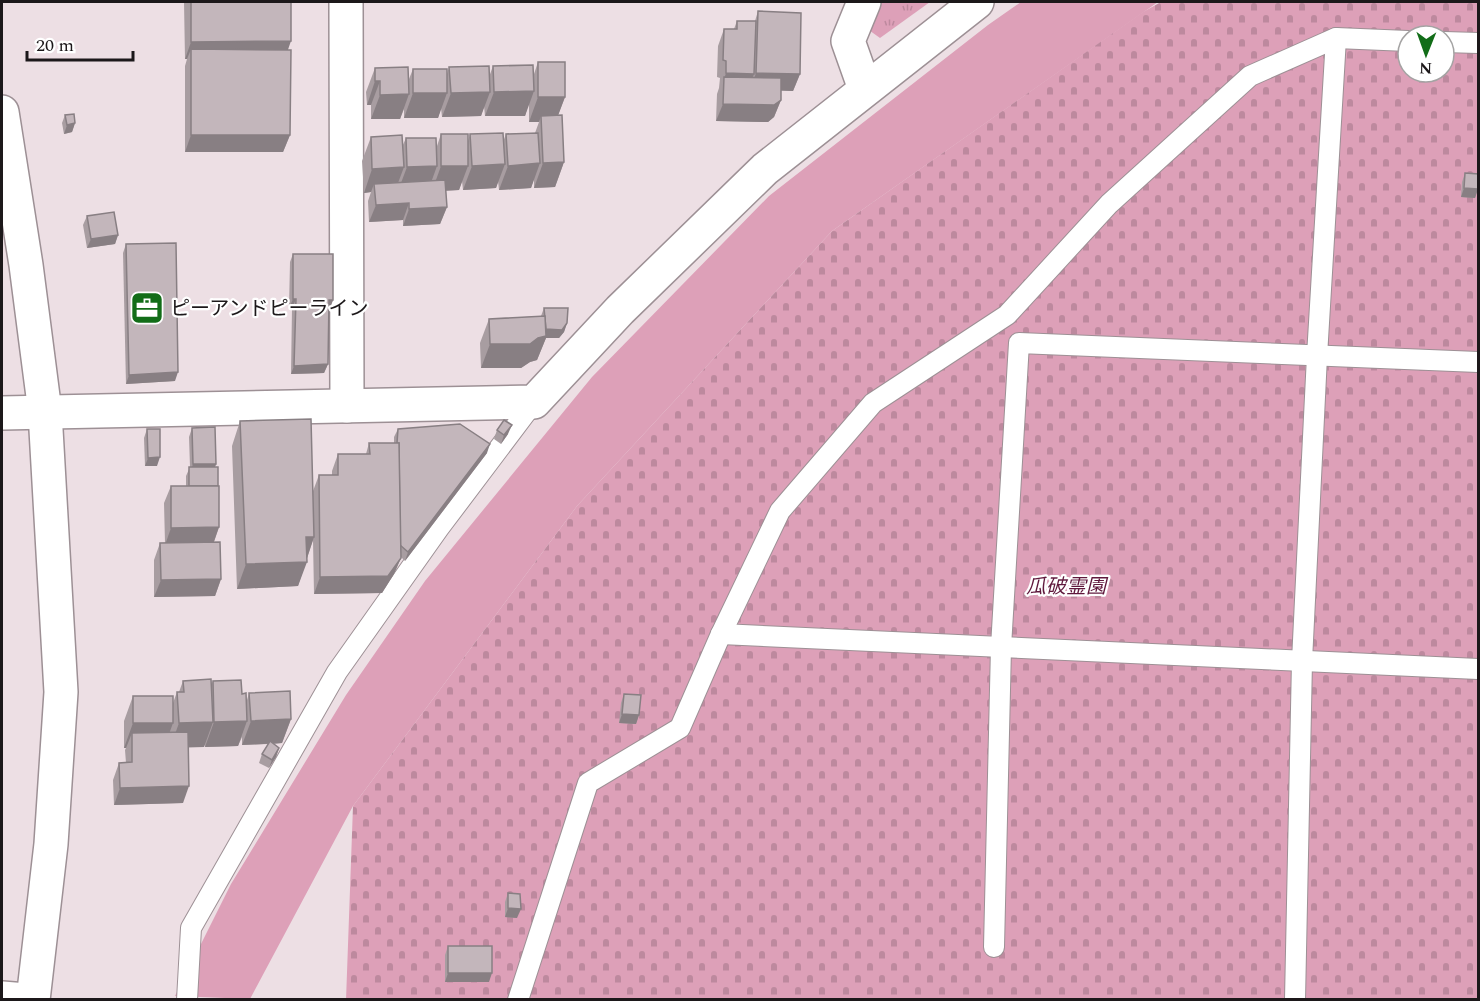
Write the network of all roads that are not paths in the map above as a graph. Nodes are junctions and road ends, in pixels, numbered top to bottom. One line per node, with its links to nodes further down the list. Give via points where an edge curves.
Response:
1 (346, 2): 13 (street)
2 (864, 2): 8 (street, via 848,41)
3 (977, 2): 8 (street)
4 (1336, 38): 5 (lane); 10 (lane); 16 (lane, via 1250,76 1109,204 1007,315 873,403 780,511)
5 (1396, 40)
6 (1456, 42): 7 (lane)
7 (1479, 43)
8 (865, 89): 12 (street, via 765,169 620,310)
9 (2, 112): 14 (street)
10 (1317, 356): 11 (lane); 17 (lane, via 1019,343); 18 (lane)
11 (1479, 362)
12 (534, 402): 13 (street); 24 (lane, via 337,672 191,928)
13 (347, 406): 14 (street)
14 (45, 412): 15 (street); 23 (street, via 61,692 51,844)
15 (2, 413)
16 (721, 634): 17 (lane); 25 (lane, via 680,729 588,783)
17 (1001, 647): 18 (lane); 20 (lane)
18 (1302, 661): 19 (lane); 26 (lane)
19 (1479, 669)
20 (994, 947)
21 (2, 998): 22 (street)
22 (26, 999)
23 (33, 999)
24 (187, 999)
25 (518, 999)
26 (1295, 999)

